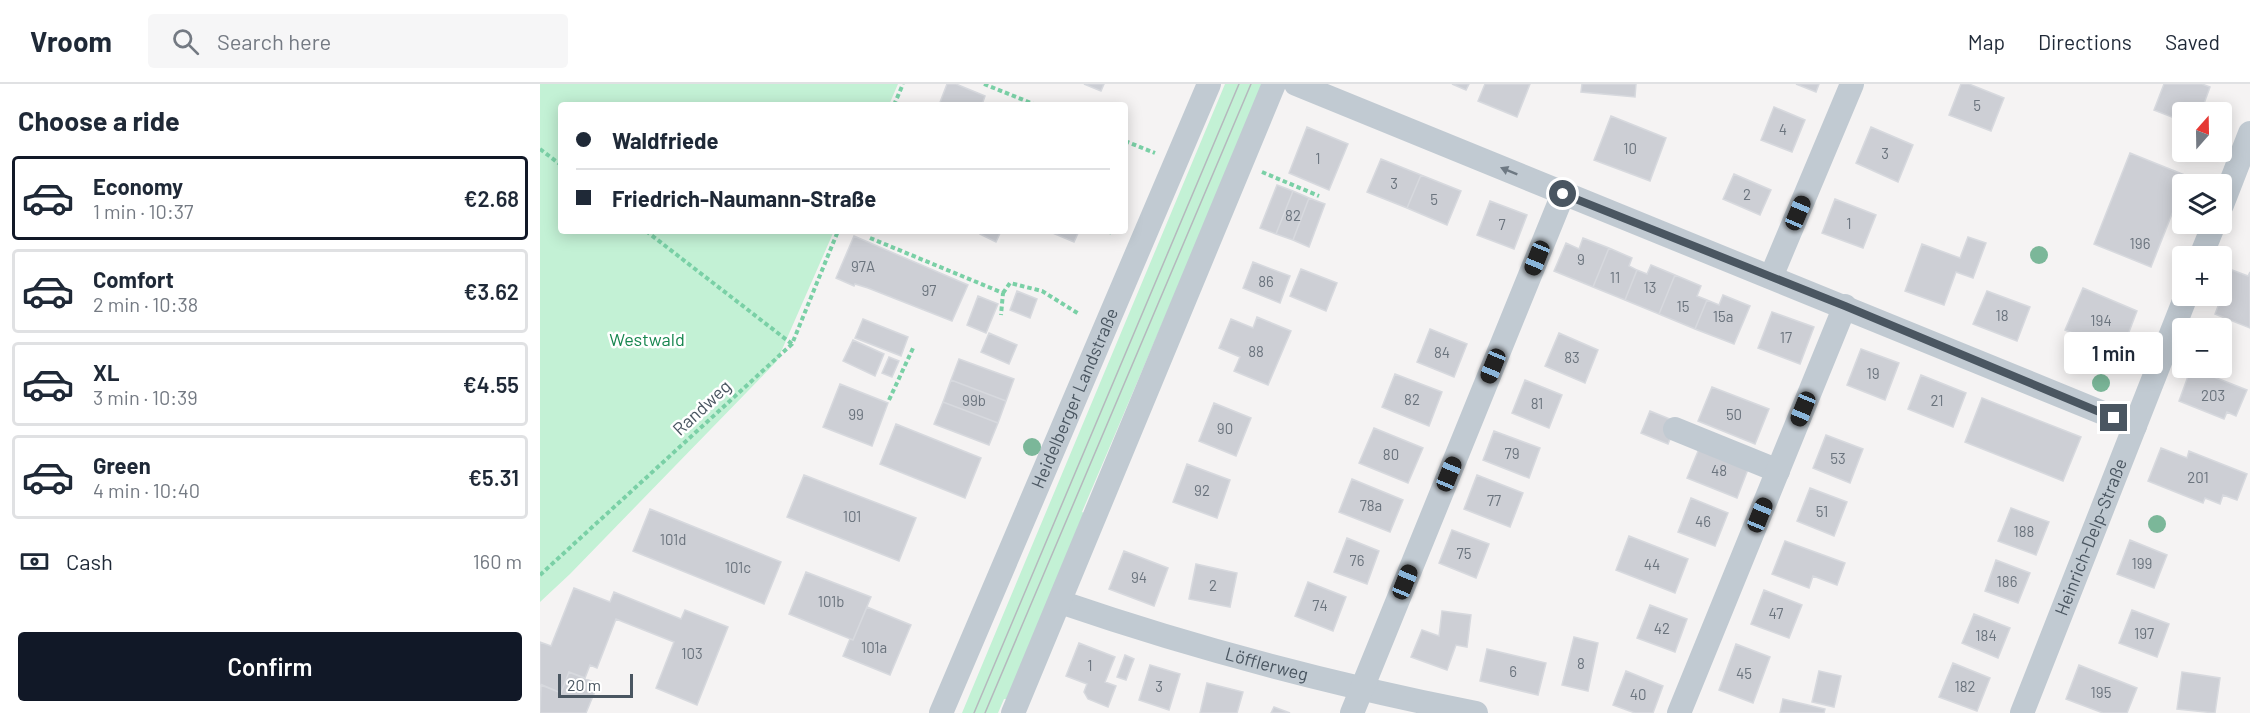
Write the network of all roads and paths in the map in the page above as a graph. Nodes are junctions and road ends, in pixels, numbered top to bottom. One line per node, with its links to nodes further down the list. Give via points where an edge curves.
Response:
1 (903, 84): 7 (path)
2 (984, 84): 8 (path)
3 (1209, 84): 12 (street, Heidelberger Landstraße)
4 (1274, 84): 14 (street)
5 (1296, 84): 16 (street, one-way to 5)
6 (1852, 84): 21 (street)
7 (895, 102)
8 (1029, 102)
9 (2250, 133): 15 (street)
10 (1128, 142): 12 (path)
11 (540, 149): 13 (path)
12 (1175, 162): 36 (street, Heidelberger Landstraße)
13 (558, 163)
14 (1242, 164): 17 (path); 34 (street)
15 (2232, 180)
16 (1563, 194): 21 (street); 35 (street)
17 (1319, 196)
18 (650, 234): 27 (path)
19 (837, 234): 27 (path, Randweg)
20 (870, 238): 22 (path)
21 (1771, 277): 23 (street)
22 (1003, 293): 25 (path, via 1010,283 1042,291); 26 (path)
23 (1845, 306): 30 (street); 32 (street)
24 (2182, 306): 30 (street, Heinrich-Delp-Straße)
25 (1079, 314)
26 (1001, 315)
27 (792, 344): 33 (path, Randweg)
28 (914, 346): 29 (path)
29 (889, 400)
30 (2135, 426): 41 (street, Heinrich-Delp-Straße)
31 (1675, 429): 32 (street)
32 (1778, 471): 40 (street)
33 (540, 575)
34 (1060, 602): 35 (street, Löfflerweg, via 1158,636); 37 (street)
35 (1361, 691): 38 (street); 39 (street, Löfflerweg)
36 (941, 713)
37 (1013, 713)
38 (1352, 713)
39 (1476, 713)
40 (1679, 713)
41 (2022, 713)

